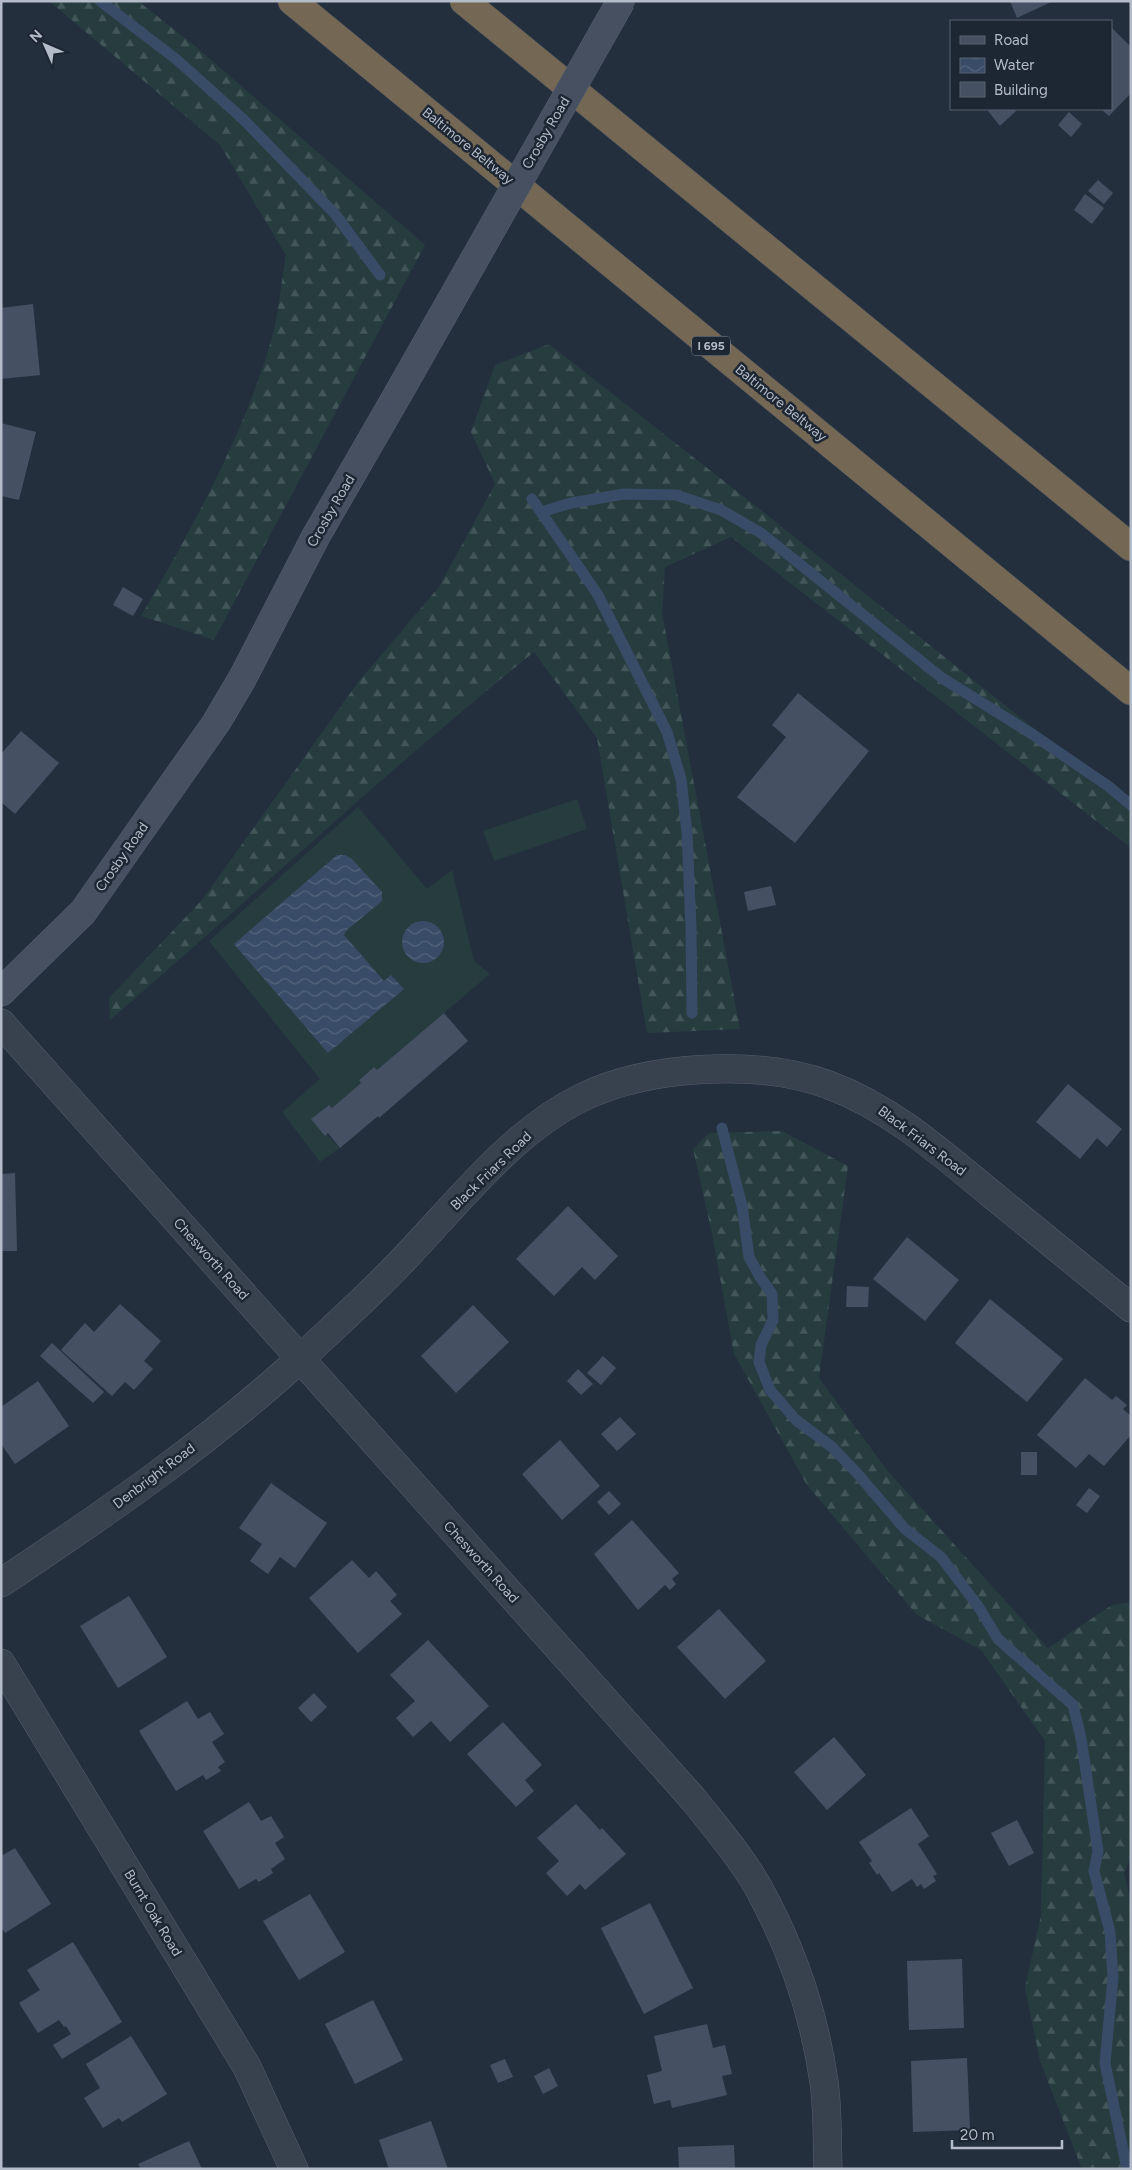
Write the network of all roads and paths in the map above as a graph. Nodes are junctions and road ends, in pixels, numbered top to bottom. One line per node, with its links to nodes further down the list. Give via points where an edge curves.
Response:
1 (292, 1): 5 (highway, Baltimore Beltway / I 695)
2 (464, 1): 4 (highway)
3 (621, 1): 6 (main road, Crosby Road, bridge, via 316,536 216,723 83,912)
4 (1131, 547)
5 (1131, 691)
6 (1, 992)
7 (1, 1023): 9 (street, Chesworth Road)
8 (1131, 1308): 9 (street, Black Friars Road, via 924,1138 874,1105 826,1084 785,1074 727,1068 630,1080 583,1098 540,1124 492,1166 399,1265)
9 (300, 1359): 10 (street, Denbright Road, via 147,1484); 13 (street, Chesworth Road, via 694,1800 734,1851 766,1901 792,1959 811,2019 824,2082)
10 (1, 1583)
11 (1, 1663): 12 (street, Burnt Oak Road, via 247,2067)
12 (294, 2169)
13 (828, 2169)

